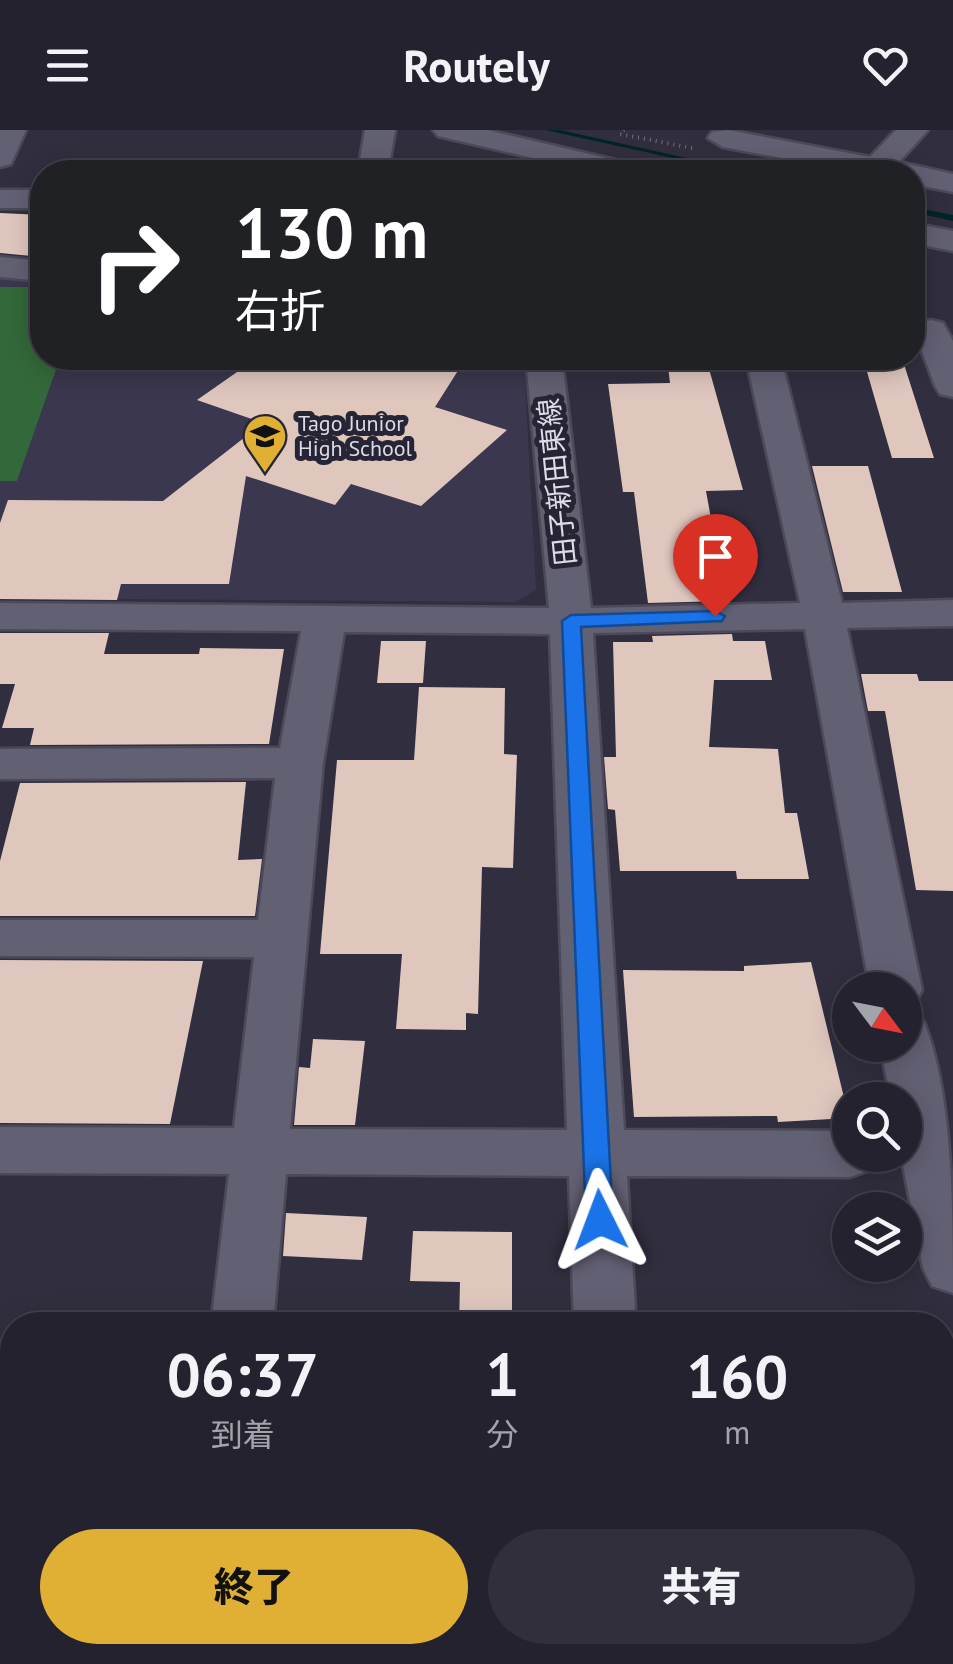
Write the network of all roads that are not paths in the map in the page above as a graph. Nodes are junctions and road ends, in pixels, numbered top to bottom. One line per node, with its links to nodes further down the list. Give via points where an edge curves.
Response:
1 (11, 130): 7 (street)
2 (380, 130): 8 (street)
3 (448, 130): 6 (street)
4 (731, 130): 10 (street, via 724,138)
5 (913, 130): 11 (street)
6 (549, 149): 9 (street)
7 (0, 158)
8 (375, 160)
9 (588, 160)
10 (837, 160)
11 (895, 160)
12 (925, 178): 13 (street)
13 (953, 183)
14 (0, 198): 15 (street)
15 (30, 199)
16 (925, 236): 17 (street)
17 (953, 241)
18 (0, 267): 19 (street)
19 (30, 270)
20 (932, 330): 23 (street)
21 (545, 370): 28 (street, 田子新田東線)
22 (766, 370): 24 (street)
23 (953, 386)
24 (823, 613): 25 (street); 28 (street); 33 (street)
25 (953, 613)
26 (0, 616): 27 (street)
27 (325, 618): 28 (street); 29 (street)
28 (571, 621): 37 (street, 田子新田東線)
29 (300, 763): 30 (street); 32 (street)
30 (0, 764)
31 (0, 938): 32 (street)
32 (280, 939): 36 (street)
33 (893, 972)
34 (910, 1062): 39 (street)
35 (0, 1150): 36 (street)
36 (262, 1150): 37 (street); 41 (street)
37 (596, 1150): 38 (street); 42 (street, 田子新田東線)
38 (832, 1154)
39 (929, 1155): 40 (street)
40 (953, 1268)
41 (243, 1312)
42 (603, 1312)

